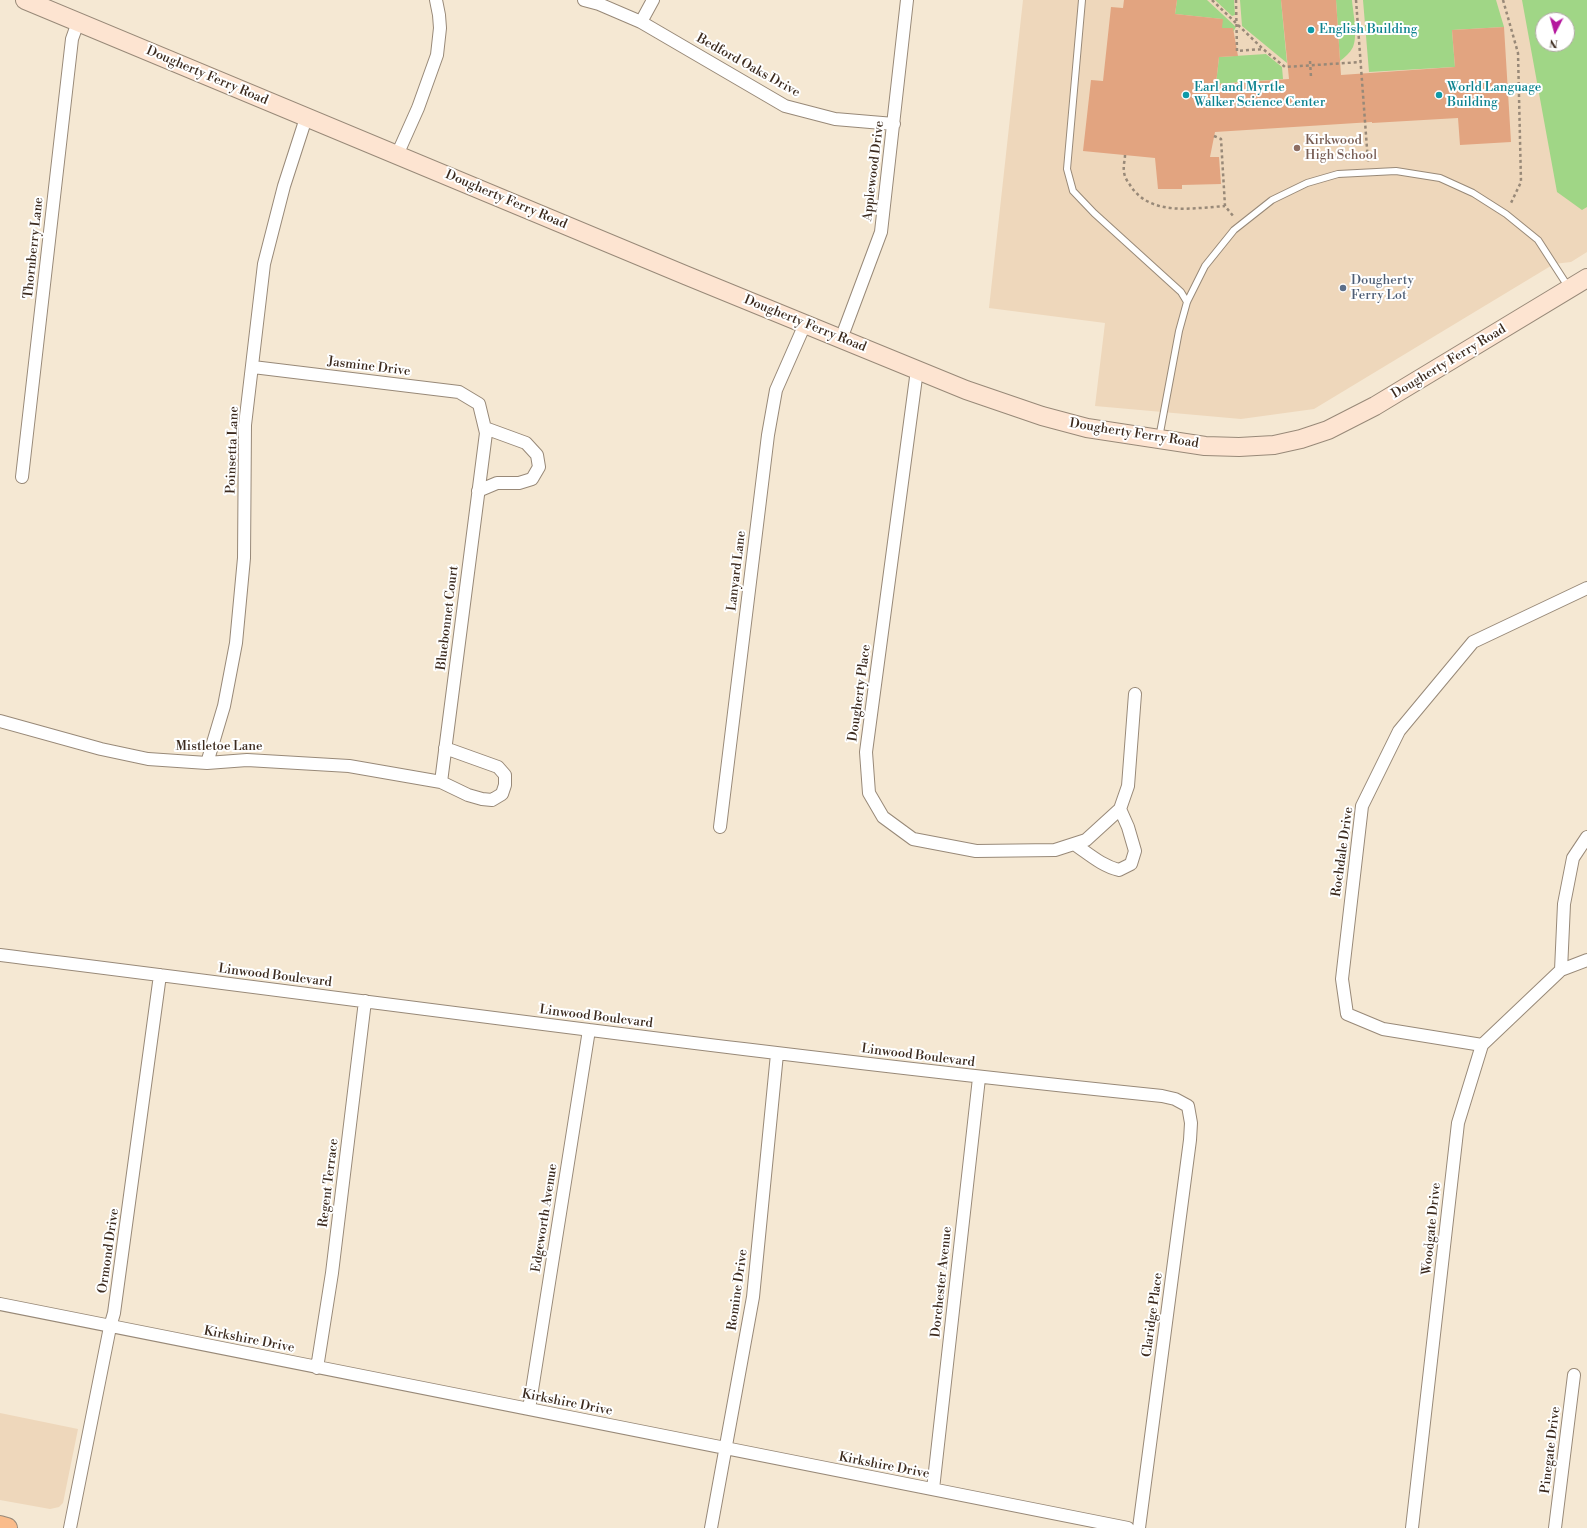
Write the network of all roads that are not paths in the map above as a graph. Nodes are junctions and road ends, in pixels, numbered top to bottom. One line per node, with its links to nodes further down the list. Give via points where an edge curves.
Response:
1 (25, 0): 7 (main road, Dougherty Ferry Road)
2 (436, 0): 11 (street, via 440,28 437,55 418,108)
3 (584, 0): 8 (street, Bedford Oaks Drive)
4 (653, 0): 8 (street)
5 (906, 0): 10 (street, Applewood Drive)
6 (1082, 0): 14 (lane, via 1067,169 1073,191 1181,292)
7 (78, 22): 9 (main road, Dougherty Ferry Road); 22 (street, Thornberry Lane, via 72,39)
8 (641, 22): 10 (street, Bedford Oaks Drive, via 785,106 835,119)
9 (306, 118): 11 (main road, Dougherty Ferry Road); 17 (street, Poinsetta Lane, via 284,186 264,264)
10 (894, 124): 16 (street, Applewood Drive, via 881,232)
11 (397, 154): 15 (main road, Dougherty Ferry Road)
12 (1587, 278): 13 (main road, Dougherty Ferry Road)
13 (1570, 289): 14 (lane, via 1538,240 1506,214 1473,193 1440,178 1396,171 1338,174 1307,183 1272,200 1234,230 1205,266); 21 (main road, Dougherty Ferry Road, via 1392,397 1328,430 1274,445 1205,446)
14 (1187, 302): 21 (lane, via 1179,331)
15 (805, 324): 16 (main road, Dougherty Ferry Road); 31 (street, Lanyard Lane, via 776,390 768,435)
16 (841, 339): 18 (main road, Dougherty Ferry Road)
17 (253, 367): 19 (street, Jasmine Drive, via 459,392); 28 (street, Poinsetta Lane, via 245,425 244,558 236,643 224,706)
18 (917, 370): 21 (main road, Dougherty Ferry Road, via 966,390 1060,422); 33 (street, Dougherty Place, via 866,752 869,793 883,817 913,839 976,851 1055,850)
19 (479, 404): 20 (street, Bluebonnet Court)
20 (485, 428): 23 (street, Bluebonnet Court); 23 (street, via 526,443 537,455 539,466 532,479 519,483 497,483)
21 (1159, 439)
22 (22, 477)
23 (478, 491): 27 (street, Bluebonnet Court)
24 (1587, 588): 40 (street, Rochdale Drive, via 1473,642 1400,731 1362,806 1342,979 1347,1014 1383,1028)
25 (1135, 694): 30 (street, Dougherty Place, via 1128,786)
26 (0, 721): 28 (street, Mistletoe Lane, via 101,749 148,759)
27 (445, 748): 29 (street, Bluebonnet Court); 29 (street, via 498,767 505,776 505,785 502,794 492,800 482,799)
28 (207, 763): 29 (street, Mistletoe Lane, via 247,760 349,766)
29 (440, 782)
30 (1120, 809): 33 (street, Dougherty Place, via 1086,840); 33 (street, via 1135,851 1131,864 1119,870 1110,868)
31 (720, 827)
32 (1587, 837): 36 (street, via 1573,858 1564,904)
33 (1074, 844)
34 (0, 955): 37 (street, Linwood Boulevard)
35 (1587, 960): 36 (street)
36 (1561, 970): 40 (street, Woodgate Drive)
37 (160, 975): 38 (street, Linwood Boulevard); 45 (street, Ormond Drive)
38 (365, 1001): 39 (street, Linwood Boulevard); 46 (street, Regent Terrace, via 332,1273)
39 (589, 1030): 41 (street, Linwood Boulevard); 48 (street, Edgeworth Avenue)
40 (1482, 1045): 57 (street, Woodgate Drive, via 1458,1123)
41 (777, 1054): 42 (street, Linwood Boulevard); 49 (street, Romine Drive, via 753,1297)
42 (979, 1078): 43 (street, Linwood Boulevard, via 1162,1096); 50 (street, Dorchester Avenue)
43 (1188, 1106): 56 (street, Claridge Place, via 1190,1140)
44 (0, 1304): 45 (street, Kirkshire Drive)
45 (110, 1327): 46 (street, Kirkshire Drive); 53 (street, Ormond Drive)
46 (317, 1368): 48 (street, Kirkshire Drive)
47 (1574, 1376): 58 (street, Pinegate Drive)
48 (529, 1409): 49 (street, Kirkshire Drive)
49 (725, 1449): 50 (street, Kirkshire Drive); 54 (street, Romine Drive)
50 (933, 1489): 55 (street, Kirkshire Drive)
51 (0, 1526): 52 (main road)
52 (7, 1528)
53 (70, 1528)
54 (711, 1528)
55 (1128, 1528)
56 (1139, 1528)
57 (1412, 1528)
58 (1555, 1528)

